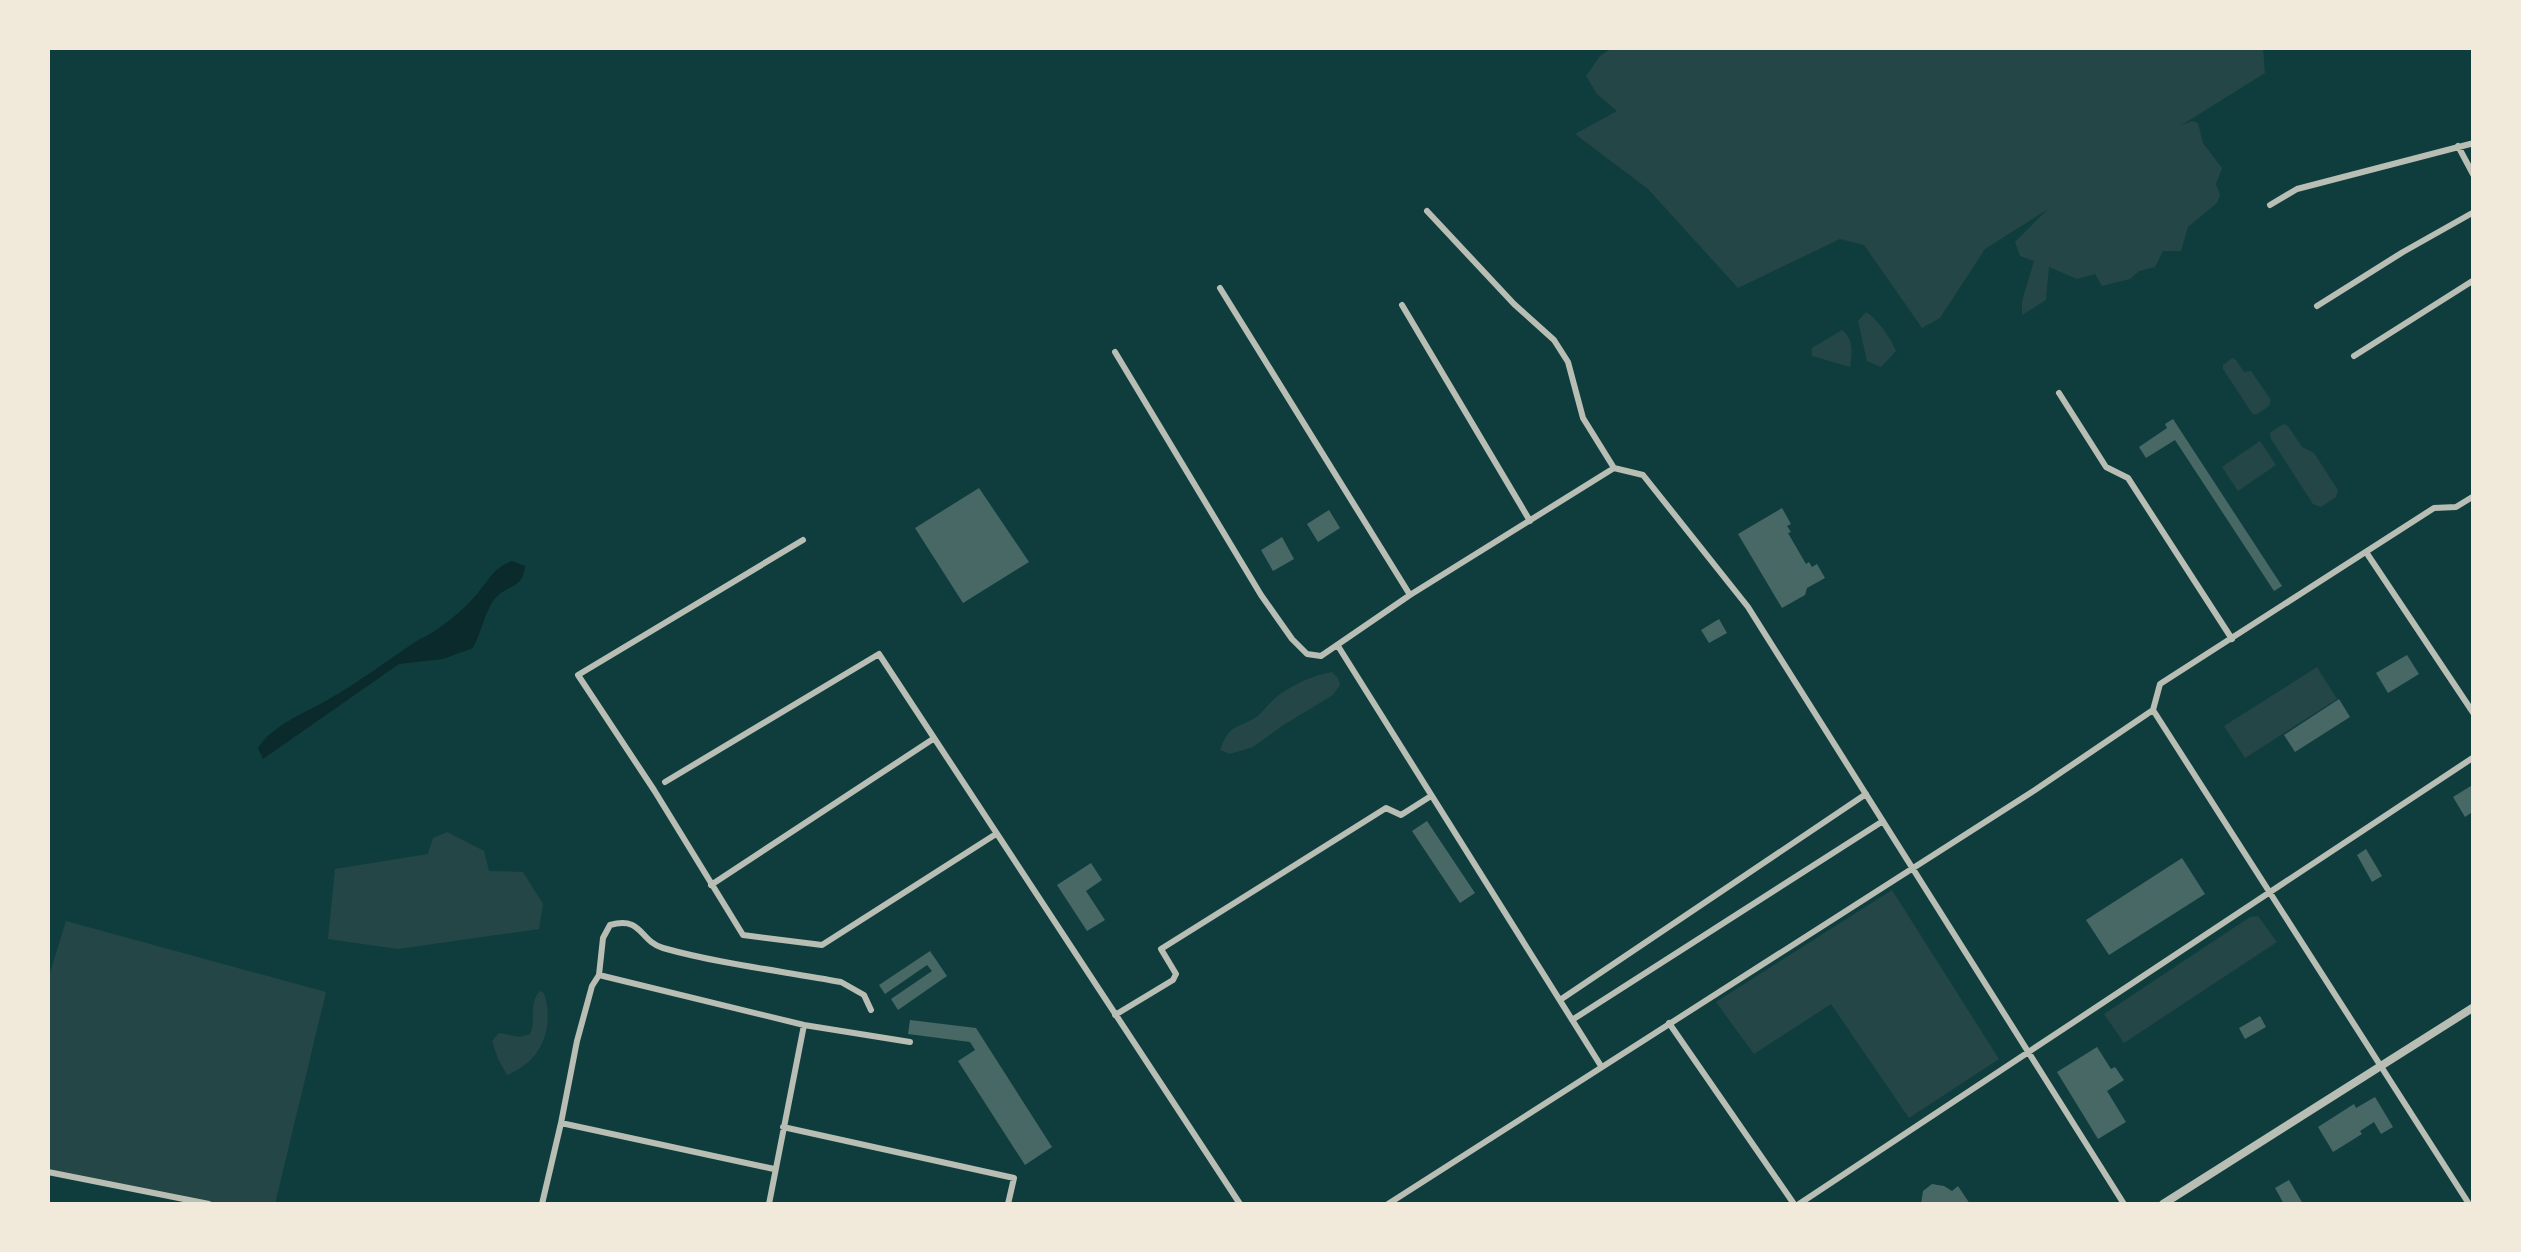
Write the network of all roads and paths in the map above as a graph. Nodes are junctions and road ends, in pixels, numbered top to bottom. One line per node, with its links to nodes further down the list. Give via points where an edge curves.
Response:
1 (2474, 143): 2 (street)
2 (2458, 146): 3 (street); 4 (street, via 2297,189)
3 (2474, 176)
4 (2270, 205)
5 (1427, 211): 14 (street, via 1554,340 1568,362 1582,418)
6 (2474, 212): 10 (street)
7 (2474, 280): 12 (street)
8 (1220, 288): 19 (street)
9 (1402, 306): 16 (street)
10 (2317, 306)
11 (1116, 352): 21 (street, via 1292,639 1307,654 1321,656)
12 (2354, 356)
13 (2059, 393): 20 (street, via 2106,467 2128,478)
14 (1614, 468): 16 (street); 27 (street, via 1643,476 1748,607)
15 (2474, 496): 18 (street, via 2456,507 2434,508)
16 (1530, 520): 19 (street)
17 (803, 540): 32 (street, via 578,676)
18 (2366, 552): 20 (street); 23 (street)
19 (1410, 595): 21 (street)
20 (2232, 639): 22 (street, via 2160,684)
21 (1338, 646): 28 (street)
22 (2153, 710): 31 (street); 33 (street)
23 (2474, 714)
24 (933, 738): 26 (street, via 878,654); 30 (street); 32 (street)
25 (2474, 757): 33 (street)
26 (665, 782)
27 (1866, 794): 29 (street); 35 (street)
28 (1432, 796): 35 (street); 38 (street, via 1400,816 1386,808 1161,950 1174,969 1173,980)
29 (1883, 822): 31 (street); 39 (street)
30 (996, 834): 32 (street, via 822,946 743,934); 38 (street)
31 (1912, 869): 40 (street); 43 (street)
32 (712, 885)
33 (2268, 891): 43 (street); 45 (street)
34 (599, 974): 37 (street, via 603,938 610,925 622,922 634,924 659,947 840,982 864,995); 41 (street); 46 (street, via 586,1002)
35 (1560, 1000): 39 (street)
36 (2474, 1007): 45 (street)
37 (871, 1010)
38 (1115, 1015): 54 (street)
39 (1572, 1020): 44 (street)
40 (1669, 1023): 44 (street); 56 (street)
41 (804, 1025): 42 (street); 47 (street)
42 (910, 1042)
43 (2026, 1053): 56 (street); 57 (street)
44 (1601, 1066): 55 (street)
45 (2380, 1066): 58 (street); 59 (street)
46 (561, 1122): 48 (street); 51 (street)
47 (783, 1127): 48 (street); 53 (street, via 1014,1178)
48 (774, 1170): 52 (street)
49 (48, 1172): 50 (street)
50 (209, 1204)
51 (542, 1204)
52 (768, 1204)
53 (1008, 1204)
54 (1240, 1204)
55 (1388, 1204)
56 (1796, 1204)
57 (2124, 1204)
58 (2163, 1204)
59 (2469, 1204)

